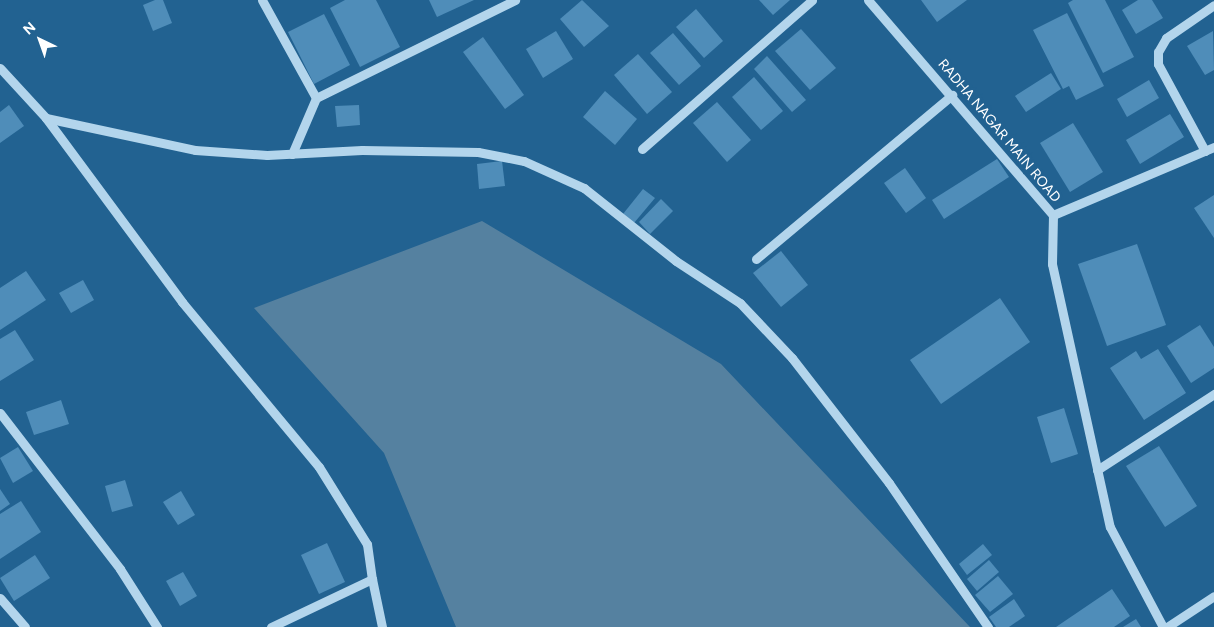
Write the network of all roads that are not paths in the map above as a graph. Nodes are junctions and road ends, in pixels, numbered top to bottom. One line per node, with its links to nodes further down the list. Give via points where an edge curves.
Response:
1 (262, 0): 8 (street)
2 (515, 0): 8 (street)
3 (812, 0): 11 (street)
4 (868, 0): 7 (street, RADHA NAGAR MAIN ROAD)
5 (1214, 6): 12 (street, via 1166,38 1158,52 1158,64)
6 (0, 68): 9 (street)
7 (952, 95): 14 (street, RADHA NAGAR MAIN ROAD); 15 (street)
8 (316, 98): 13 (street)
9 (46, 118): 13 (street, via 195,150); 19 (street, via 182,302 319,467 367,544)
10 (1214, 147): 12 (street, RADHA NAGAR MAIN ROAD)
11 (642, 149)
12 (1205, 151): 14 (street, RADHA NAGAR MAIN ROAD)
13 (292, 154): 26 (street, via 478,152 524,161 584,188 676,261 740,303 792,358 888,483)
14 (1052, 215): 18 (street, via 1052,264)
15 (756, 258)
16 (1214, 394): 18 (street)
17 (0, 413): 23 (street, via 120,568)
18 (1097, 470): 27 (street, via 1110,527)
19 (372, 578): 24 (street); 25 (street)
20 (1214, 596): 28 (street)
21 (0, 598): 22 (street)
22 (25, 627)
23 (157, 627)
24 (271, 627)
25 (382, 627)
26 (988, 627)
27 (1162, 627)
28 (1167, 627)

